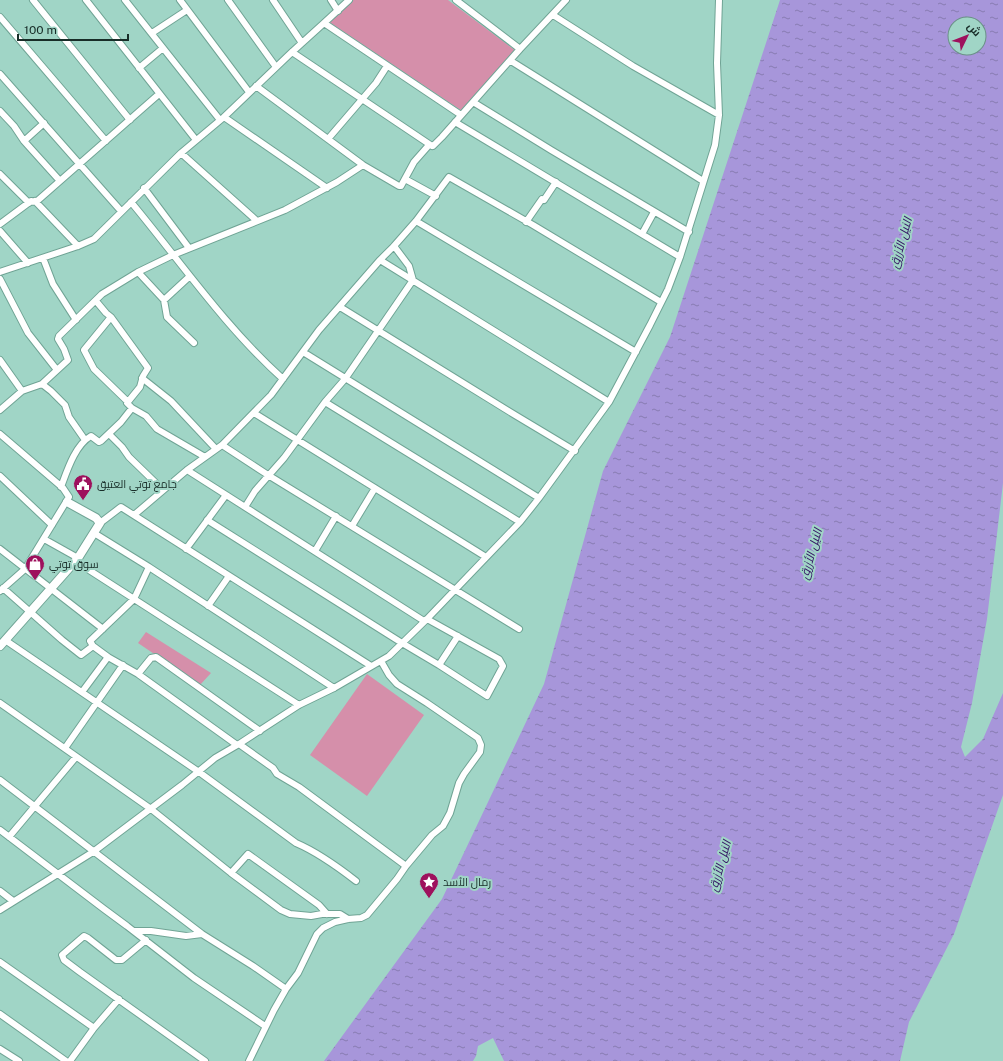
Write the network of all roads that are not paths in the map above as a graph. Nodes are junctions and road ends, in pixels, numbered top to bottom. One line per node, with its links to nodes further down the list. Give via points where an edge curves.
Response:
1 (33, 0): 36 (street)
2 (86, 0): 25 (street)
3 (125, 0): 17 (street)
4 (180, 0): 12 (street)
5 (228, 0): 24 (street)
6 (273, 0): 18 (street)
7 (330, 0): 13 (street)
8 (349, 0): 13 (street)
9 (456, 0): 20 (street)
10 (566, 0): 14 (street)
11 (719, 0): 34 (street)
12 (187, 10): 17 (street); 28 (street)
13 (338, 11): 16 (street)
14 (553, 15): 20 (street); 34 (street, via 633,66)
15 (0, 16): 42 (street)
16 (324, 24): 18 (street); 23 (street)
17 (152, 33): 19 (street)
18 (302, 43): 21 (street)
19 (164, 48): 25 (street); 35 (street)
20 (520, 49): 22 (street)
21 (292, 52): 24 (street); 30 (street)
22 (511, 61): 31 (street); 50 (street)
23 (387, 66): 30 (street); 33 (street)
24 (276, 67): 27 (street)
25 (139, 68): 29 (street)
26 (0, 74): 38 (street)
27 (256, 86): 28 (street); 39 (street)
28 (249, 92): 35 (street)
29 (159, 94): 36 (street); 40 (street)
30 (362, 99): 39 (street); 43 (street)
31 (473, 102): 33 (street); 58 (street)
32 (0, 111): 41 (street)
33 (461, 115): 37 (street)
34 (719, 115): 50 (street, via 715,145)
35 (222, 118): 40 (street); 53 (street)
36 (130, 120): 42 (street)
37 (456, 122): 43 (street); 51 (street)
38 (44, 124): 41 (street); 45 (street)
39 (328, 139): 46 (street)
40 (196, 140): 44 (street)
41 (24, 141): 49 (street)
42 (106, 141): 45 (street)
43 (433, 146): 48 (street, via 429,146 414,162)
44 (181, 153): 52 (street); 60 (street)
45 (79, 164): 49 (street); 57 (street)
46 (363, 165): 48 (street, via 399,186); 53 (street)
47 (0, 174): 55 (street)
48 (405, 178): 54 (street)
49 (60, 181): 55 (street, via 36,202)
50 (704, 181): 64 (street)
51 (556, 182): 61 (street); 65 (street)
52 (144, 188): 56 (street); 68 (street)
53 (326, 188): 60 (street)
54 (436, 196): 59 (street); 61 (street, via 450,177)
55 (32, 202): 62 (street); 66 (street)
56 (131, 202): 57 (street); 69 (street)
57 (121, 211): 66 (street, via 94,239)
58 (654, 212): 64 (street); 65 (street)
59 (416, 221): 67 (street); 88 (street)
60 (257, 222): 68 (street)
61 (526, 222): 81 (street)
62 (0, 224)
63 (0, 232): 73 (street)
64 (689, 232): 71 (street)
65 (642, 234): 71 (street)
66 (78, 246): 70 (street)
67 (394, 246): 72 (street); 78 (street, via 409,266)
68 (189, 248): 69 (street)
69 (173, 255): 75 (street); 76 (street)
70 (43, 258): 73 (street); 84 (street, via 53,284)
71 (680, 258): 81 (street)
72 (380, 260): 78 (street); 82 (street)
73 (28, 263): 74 (street)
74 (0, 272)
75 (138, 272): 79 (street); 80 (street, via 102,294)
76 (190, 276): 79 (street); 92 (street, via 261,359)
77 (0, 279): 90 (street, via 28,333)
78 (413, 280): 85 (street); 98 (street)
79 (164, 300): 86 (street, via 167,317)
80 (96, 301): 83 (street); 84 (street)
81 (661, 302): 88 (street)
82 (340, 307): 85 (street); 87 (street)
83 (111, 317): 91 (street, via 148,368); 96 (street, via 84,350 94,369)
84 (76, 320): 90 (street, via 58,338 68,360)
85 (380, 330): 93 (street); 108 (street)
86 (194, 344)
87 (303, 352): 92 (street); 93 (street)
88 (636, 352): 98 (street)
89 (0, 360): 95 (street)
90 (57, 370): 94 (street)
91 (142, 378): 96 (street, via 140,387); 107 (street, via 171,401)
92 (283, 379): 101 (street)
93 (346, 379): 97 (street); 117 (street)
94 (42, 384): 95 (street); 104 (street, via 65,405 69,417)
95 (22, 391): 100 (street)
96 (127, 401): 99 (street)
97 (325, 402): 105 (street); 123 (street)
98 (609, 402): 108 (street)
99 (132, 408): 102 (street); 109 (street, via 146,416 157,429)
100 (0, 410)
101 (254, 413): 105 (street); 106 (street)
102 (109, 434): 104 (street, via 99,442 91,436); 115 (street)
103 (1, 437): 113 (street)
104 (85, 440): 113 (street, via 70,462)
105 (298, 440): 111 (street); 114 (street)
106 (222, 445): 107 (street); 111 (street)
107 (216, 449): 109 (street)
108 (574, 450): 117 (street)
109 (205, 457): 110 (street)
110 (187, 470): 115 (street); 116 (street)
111 (268, 475): 119 (street); 121 (street)
112 (0, 476): 125 (street)
113 (61, 487): 118 (street, via 69,497)
114 (375, 488): 126 (street); 132 (street)
115 (163, 490): 120 (street)
116 (226, 495): 119 (street); 122 (street)
117 (539, 498): 123 (street)
118 (67, 502): 124 (street, via 96,518); 125 (street)
119 (245, 507): 131 (street)
120 (134, 515): 124 (street, via 121,507); 130 (street)
121 (336, 516): 126 (street); 131 (street)
122 (207, 520): 130 (street); 148 (street)
123 (520, 522): 132 (street)
124 (100, 523): 127 (street)
125 (52, 525): 128 (street)
126 (352, 526): 139 (street)
127 (94, 533): 133 (street); 134 (street)
128 (44, 538): 133 (street); 135 (street)
129 (0, 549): 135 (street)
130 (186, 549): 136 (street)
131 (315, 551): 143 (street)
132 (486, 557): 139 (street)
133 (77, 560): 137 (street); 140 (street)
134 (149, 567): 140 (street); 141 (street)
135 (25, 568): 137 (street); 138 (street)
136 (229, 576): 141 (street); 154 (street)
137 (51, 588): 142 (street); 144 (street)
138 (2, 590): 142 (street)
139 (454, 590): 143 (street); 145 (street)
140 (134, 599): 144 (street); 160 (street)
141 (208, 606): 156 (street)
142 (30, 612): 147 (street); 149 (street, via 81,655)
143 (425, 620): 146 (street); 148 (street)
144 (103, 629): 149 (street, via 90,641)
145 (519, 629)
146 (458, 636): 153 (street); 153 (street, via 500,660 503,666 486,696)
147 (3, 643): 157 (street)
148 (402, 643): 151 (street); 153 (street)
149 (93, 646): 150 (street)
150 (108, 657): 152 (street); 157 (street)
151 (381, 661): 154 (street); 172 (street, via 388,675 397,684 467,730 478,738 481,745 480,752 461,778 443,826)
152 (123, 665): 155 (street); 159 (street)
153 (439, 665)
154 (371, 666): 156 (street)
155 (138, 674): 161 (street, via 151,658 156,657); 162 (street)
156 (334, 688): 160 (street)
157 (82, 692): 159 (street)
158 (0, 703): 163 (street)
159 (97, 703): 163 (street); 165 (street)
160 (299, 705): 161 (street)
161 (260, 731): 162 (street)
162 (238, 745): 165 (street, via 215,758); 172 (street)
163 (65, 748): 164 (street)
164 (76, 757): 167 (street); 168 (street)
165 (199, 772): 168 (street); 175 (street, via 296,843)
166 (0, 780): 167 (street)
167 (34, 807): 170 (street); 171 (street)
168 (151, 809): 171 (street); 173 (street)
169 (0, 830): 170 (street)
170 (9, 837): 174 (street)
171 (93, 852): 174 (street); 182 (street)
172 (406, 866): 180 (street, via 367,915)
173 (231, 873): 179 (street, via 290,914); 179 (street, via 248,854 319,905)
174 (59, 874): 177 (street); 181 (street)
175 (356, 881)
176 (0, 891): 177 (street)
177 (13, 902): 178 (street)
178 (0, 910)
179 (327, 914): 180 (street, via 340,914)
180 (348, 919): 185 (street, via 335,922 317,934 298,973)
181 (135, 931): 182 (street, via 186,936); 183 (street)
182 (202, 934): 185 (street)
183 (146, 940): 186 (street, via 122,960 116,960 84,936 62,955 64,960); 188 (street, via 194,978)
184 (0, 962): 189 (street)
185 (286, 989): 188 (street)
186 (118, 999): 189 (street); 194 (street)
187 (0, 1014): 192 (street)
188 (265, 1026): 195 (street)
189 (94, 1028): 193 (street)
190 (0, 1049): 191 (street)
191 (19, 1061)
192 (66, 1061)
193 (70, 1061)
194 (205, 1061)
195 (249, 1061)

